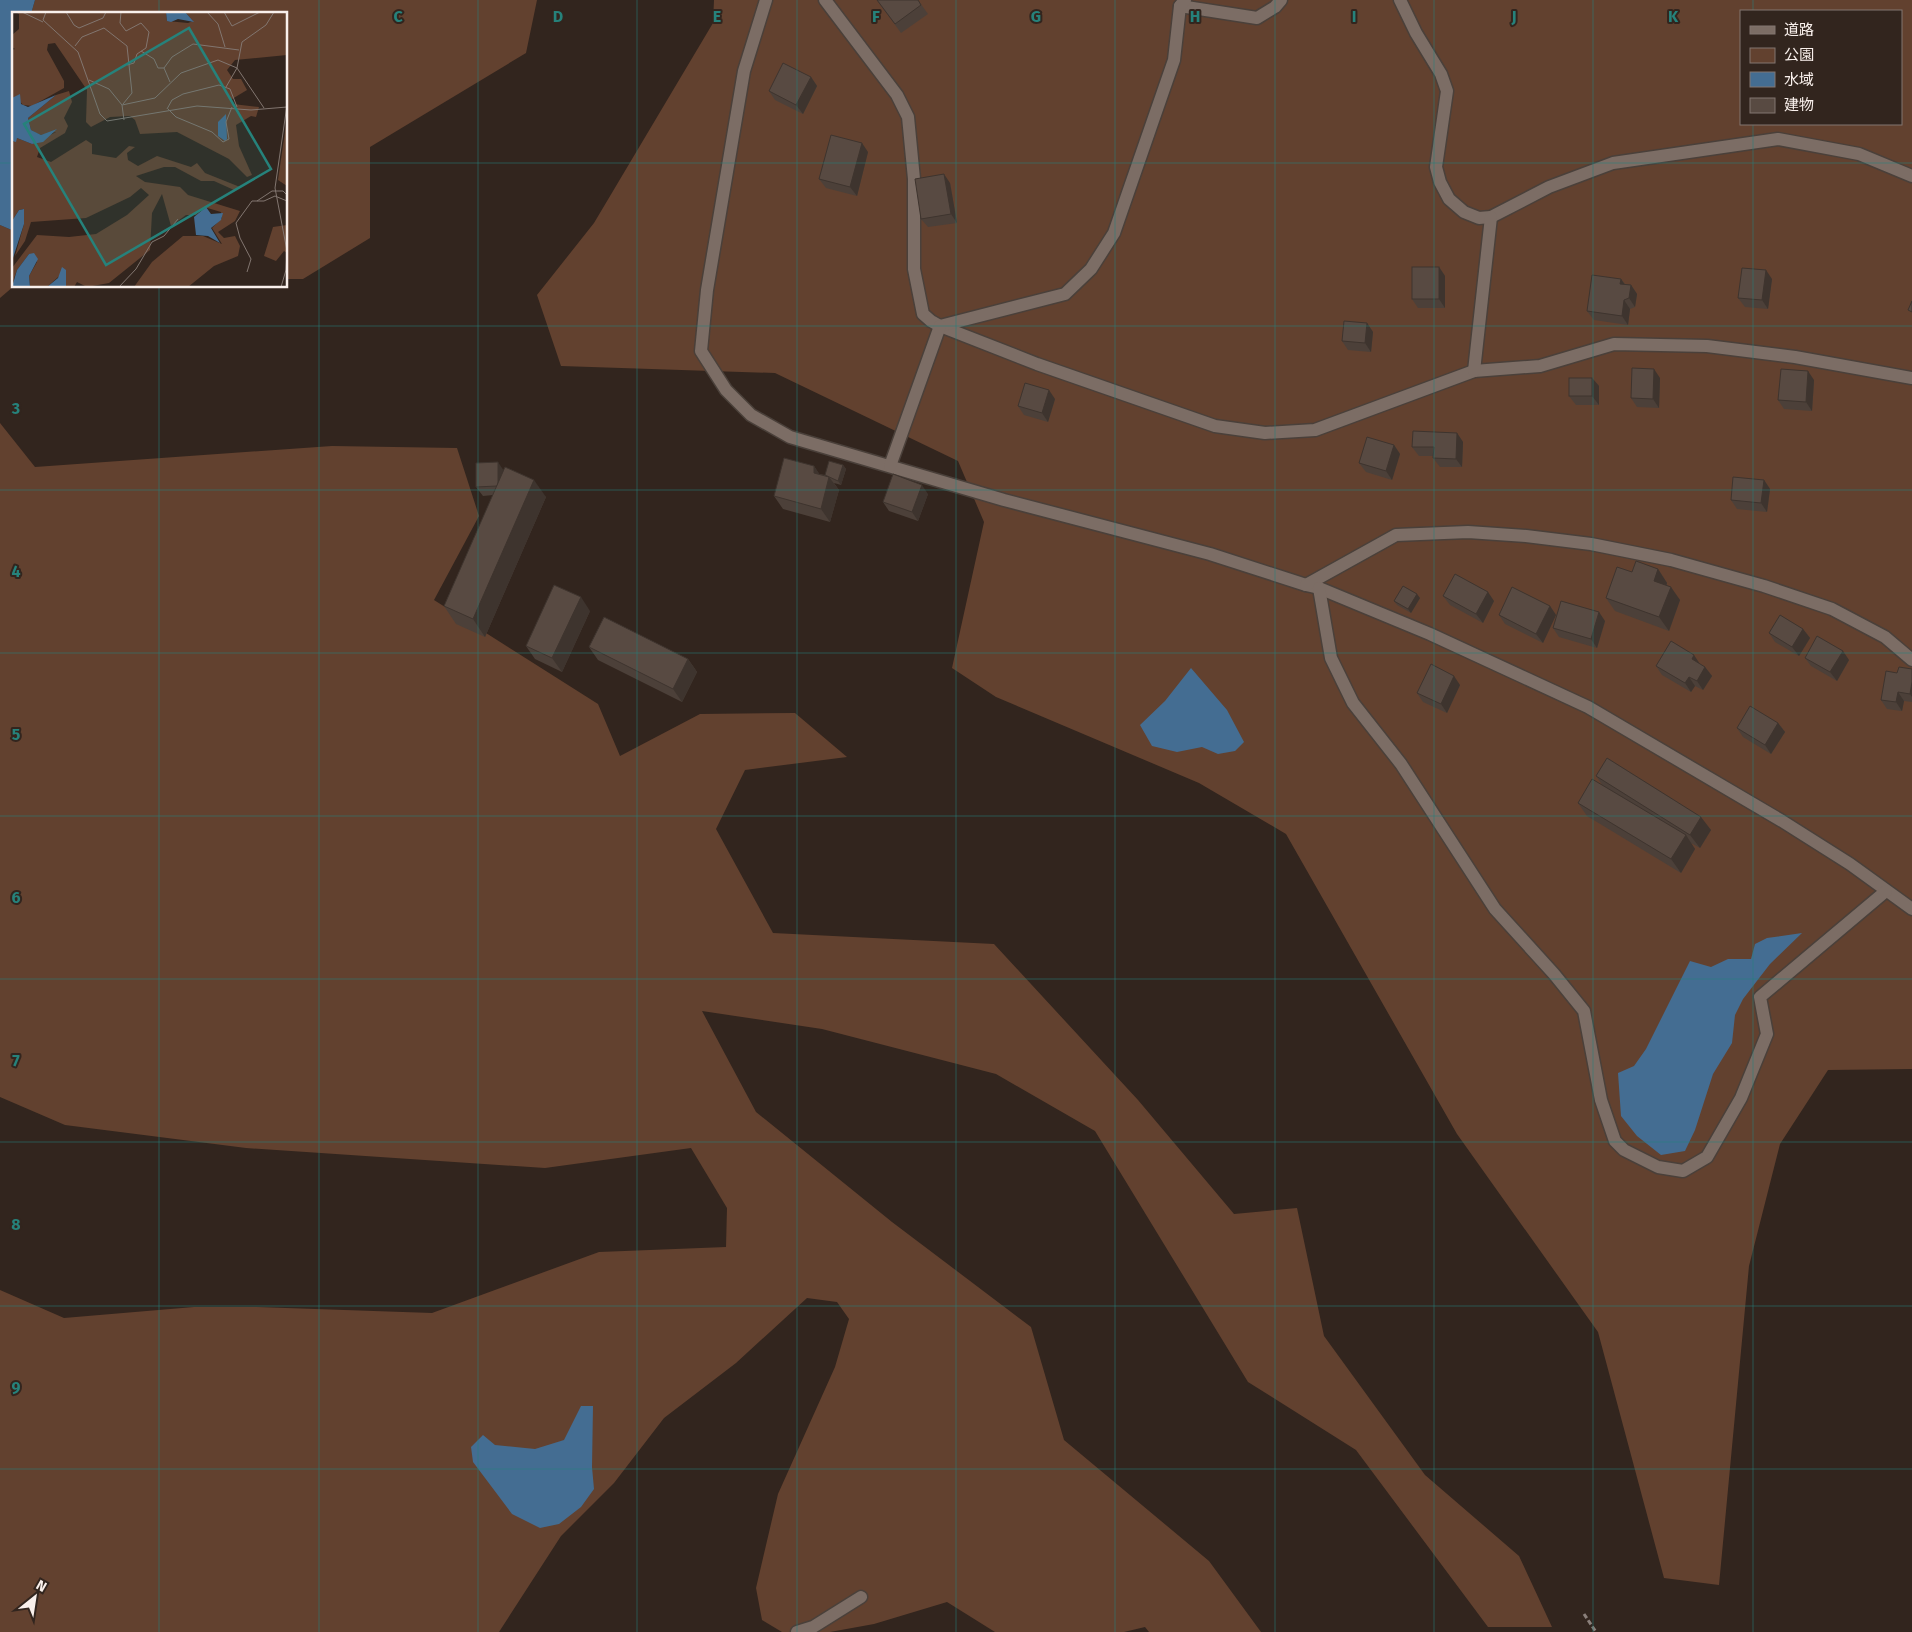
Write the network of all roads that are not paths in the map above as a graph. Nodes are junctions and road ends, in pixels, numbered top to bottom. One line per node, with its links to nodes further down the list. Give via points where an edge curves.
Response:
1 (766, 0): 11 (street, via 744,71 707,290 702,351 726,390 751,415 790,437)
2 (825, 0): 8 (street, via 897,95 908,117 914,179 914,269 923,314)
3 (1281, 0): 5 (street, via 1257,18)
4 (1400, 0): 7 (street, via 1447,91 1436,167 1440,182 1449,199 1464,212 1479,218)
5 (1183, 3): 8 (street, via 1174,60 1114,233 1091,269 1065,294)
6 (1912, 176): 7 (street, via 1859,154 1778,139 1614,163 1549,187)
7 (1491, 217): 9 (street)
8 (940, 326): 9 (street, via 1037,364 1215,426 1265,433 1314,430); 11 (street)
9 (1474, 371): 10 (street, via 1540,366 1614,344 1624,344 1707,346 1795,357)
10 (1912, 378)
11 (890, 466): 12 (street, via 1004,500 1210,554)
12 (1306, 585): 13 (street); 14 (street, via 1396,535 1468,532 1591,544 1671,560 1832,609 1885,637)
13 (1319, 588): 15 (street, via 1430,634 1588,707 1782,822 1850,864); 15 (street, via 1331,658 1353,703 1401,764 1495,909 1584,1011 1601,1100 1615,1141 1633,1156 1658,1167 1683,1171 1707,1157 1741,1098 1767,1034 1760,997)
14 (1912, 660)
15 (1886, 891): 16 (street)
16 (1912, 909)
17 (861, 1597): 18 (street, via 813,1627)
18 (797, 1632)

